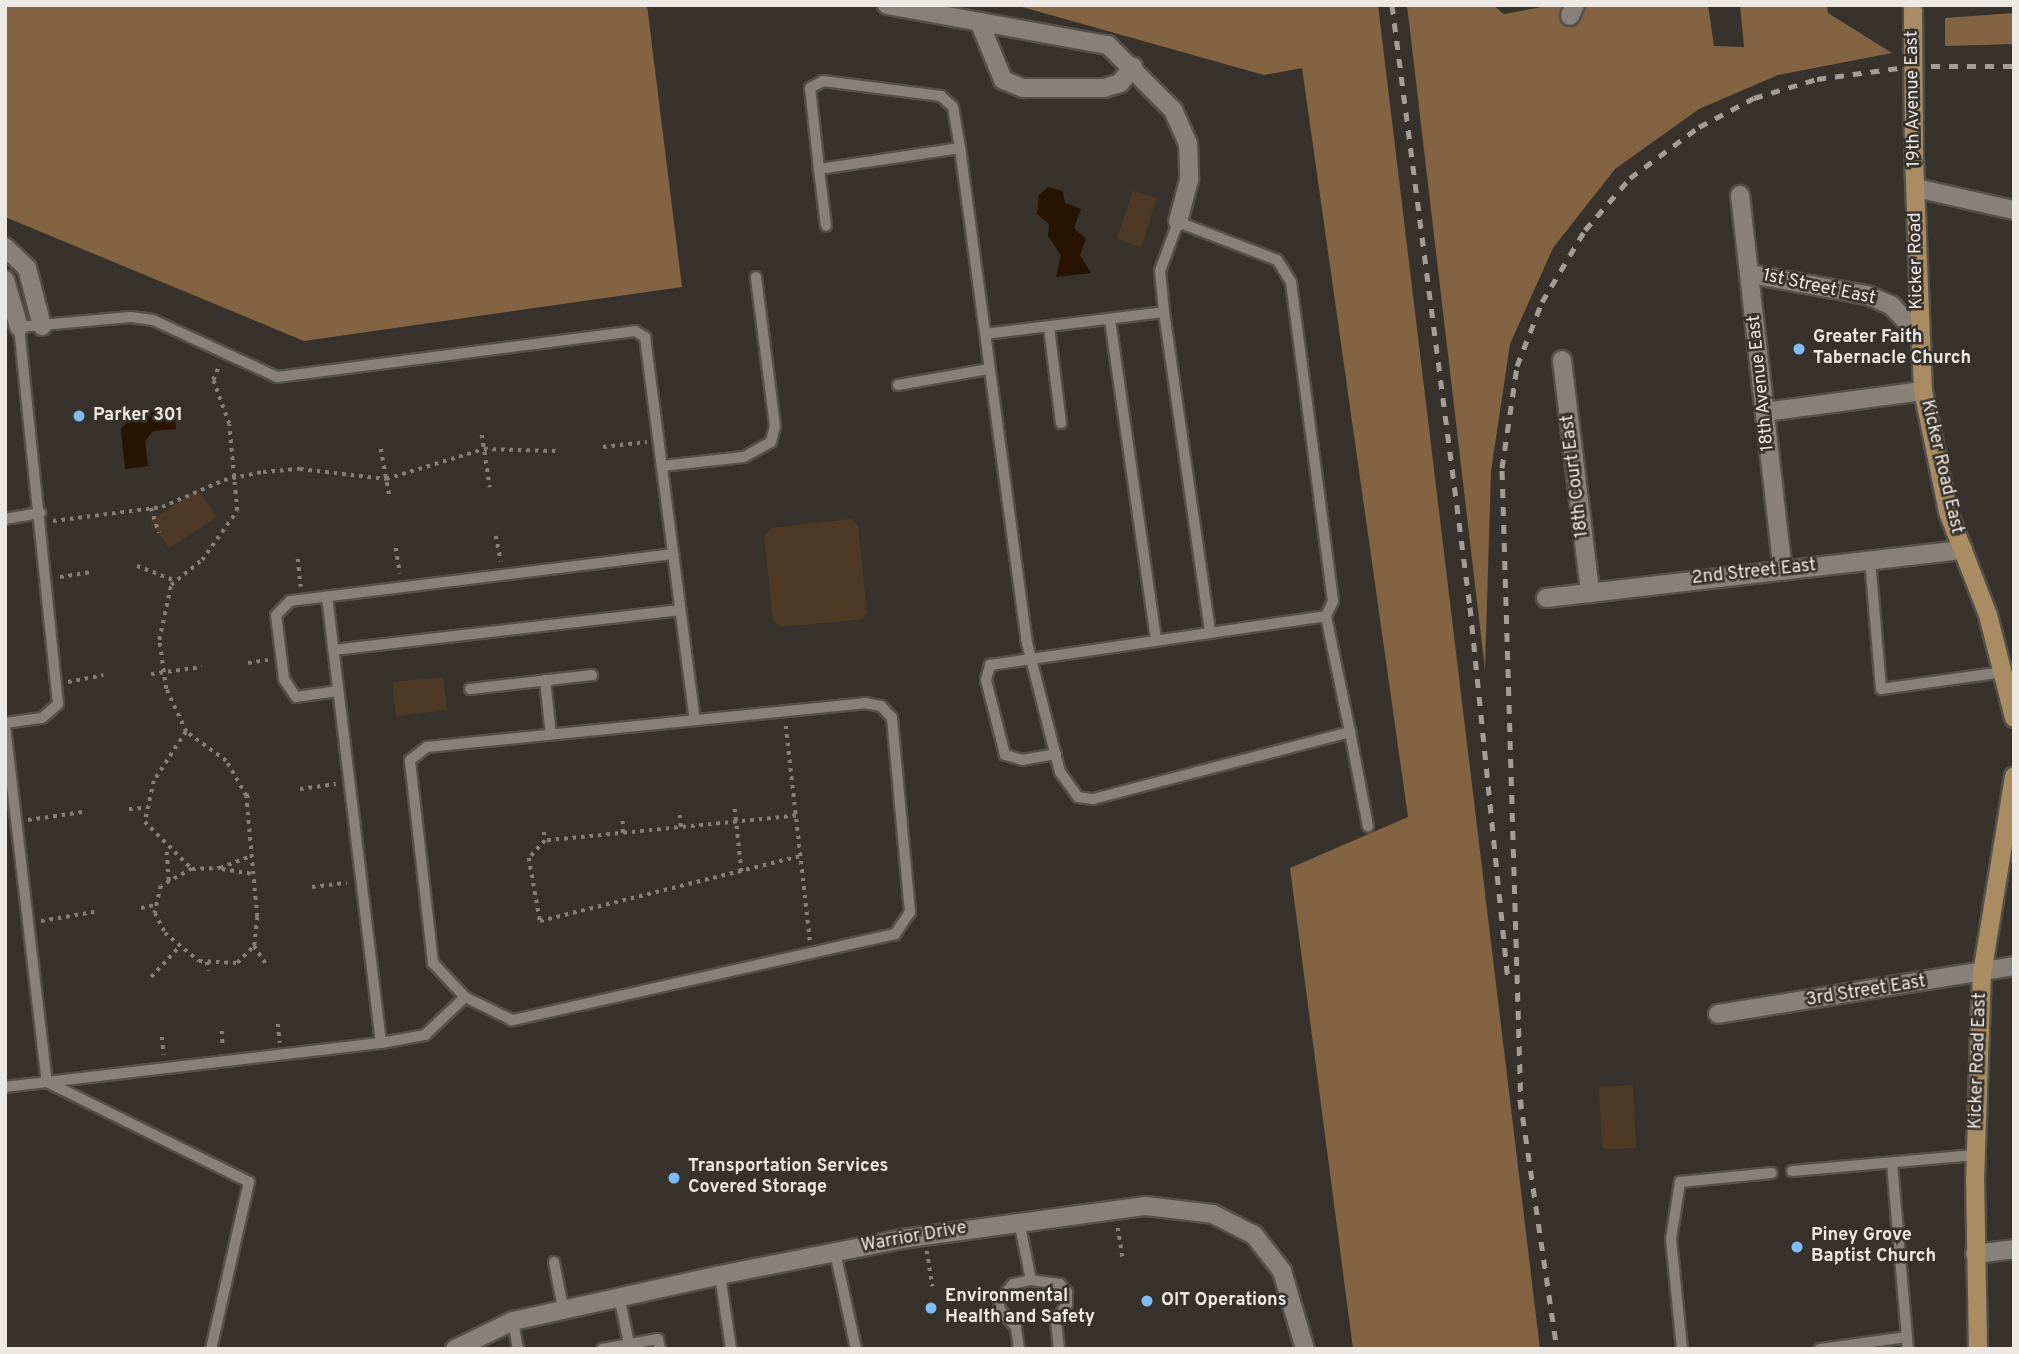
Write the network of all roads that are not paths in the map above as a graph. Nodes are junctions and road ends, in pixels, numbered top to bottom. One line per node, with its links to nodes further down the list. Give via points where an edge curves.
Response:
1 (887, 5): 3 (street)
2 (1913, 7): 7 (main road, 19th Avenue East, bridge)
3 (981, 26): 4 (street, via 1108,45); 4 (street, via 1003,80 1023,89 1104,88 1120,83)
4 (1133, 67): 10 (street, via 1173,110 1188,144 1189,180)
5 (960, 148): 6 (lane); 6 (lane, via 953,107 941,96 823,81 810,88); 21 (lane)
6 (819, 169): 11 (lane)
7 (1916, 188): 9 (street); 22 (main road, Kicker Road)
8 (1740, 195): 13 (street, 18th Avenue East)
9 (2014, 210)
10 (1178, 222): 16 (lane, via 1160,271); 40 (lane, via 1276,260 1291,282 1333,601)
11 (827, 226)
12 (5, 247): 18 (street, via 27,268)
13 (1750, 274): 22 (street, 1st Street East, via 1867,295 1891,305); 27 (street, 18th Avenue East)
14 (755, 277): 29 (lane, via 775,426 771,442 744,457)
15 (5, 280): 19 (street)
16 (1164, 312): 17 (lane); 41 (lane)
17 (1110, 320): 20 (lane); 42 (lane)
18 (42, 326): 19 (lane); 29 (lane, via 131,317 153,320 277,377 635,331 645,337)
19 (19, 327): 30 (lane)
20 (1049, 327): 21 (lane); 28 (lane)
21 (985, 334): 24 (lane)
22 (1918, 334): 26 (main road, Kicker Road East)
23 (1562, 360): 36 (street, 18th Court East)
24 (989, 369): 25 (lane); 44 (lane)
25 (898, 385)
26 (1923, 391): 27 (street); 32 (main road, Kicker Road East, via 1948,512)
27 (1765, 412): 35 (street, 18th Avenue East)
28 (1061, 423)
29 (662, 466): 33 (lane)
30 (40, 518): 31 (lane); 52 (lane, via 58,704 41,718)
31 (5, 519)
32 (1963, 550): 34 (street, 2nd Street East); 45 (main road, Kicker Road East)
33 (673, 554): 37 (lane); 39 (lane)
34 (1870, 561): 35 (street, 2nd Street East); 45 (lane, via 1881,689)
35 (1783, 571): 36 (street, 2nd Street East)
36 (1590, 593): 38 (street, 2nd Street East)
37 (327, 596): 43 (lane); 49 (lane, via 303,599 276,615 280,658 296,697)
38 (1546, 598)
39 (680, 610): 43 (lane); 51 (lane)
40 (1325, 616): 41 (lane); 53 (lane)
41 (1210, 632): 42 (lane)
42 (1156, 640): 44 (lane)
43 (334, 650): 49 (lane)
44 (1033, 655): 55 (lane); 55 (lane, via 989,665 986,680 1005,755 1023,760)
45 (2004, 672): 50 (main road, Kicker Road East)
46 (592, 675): 47 (lane)
47 (545, 680): 48 (lane); 54 (lane)
48 (470, 689)
49 (338, 691): 62 (lane)
50 (2014, 718)
51 (695, 720): 54 (lane); 60 (lane, via 865,703 881,706 892,718 910,912 895,934 534,1018 512,1020)
52 (5, 725): 63 (lane)
53 (1350, 732): 55 (lane, via 1093,799 1079,797); 57 (lane)
54 (551, 735): 60 (lane, via 427,747 410,760 427,946 433,963)
55 (1056, 754)
56 (2014, 776): 59 (main road, Kicker Road East)
57 (1368, 826)
58 (2014, 966): 59 (street, 3rd Street East)
59 (1982, 974): 61 (street, 3rd Street East); 65 (main road, Kicker Road East)
60 (466, 997): 62 (lane, via 425,1035)
61 (1718, 1014)
62 (381, 1043): 63 (lane)
63 (47, 1082): 64 (lane); 81 (lane, via 249,1182)
64 (5, 1087)
65 (1975, 1155): 66 (lane); 72 (main road, Kicker Road East)
66 (1892, 1163): 67 (lane); 79 (lane)
67 (1792, 1171)
68 (1772, 1174): 91 (lane, via 1680,1182 1671,1239)
69 (1019, 1220): 71 (street, Warrior Drive); 75 (lane); 90 (street, Warrior Drive, via 1115,1209 1191,1209 1254,1235 1282,1271)
70 (2014, 1249): 72 (street)
71 (835, 1252): 74 (street, Warrior Drive); 87 (lane)
72 (1975, 1254): 93 (main road, Kicker Road East)
73 (554, 1262): 77 (lane)
74 (720, 1275): 76 (street, Warrior Drive); 86 (lane)
75 (1031, 1280): 88 (lane, via 1013,1284 1000,1299 999,1309 1016,1327); 89 (lane, via 1060,1284 1067,1292 1068,1304 1056,1321)
76 (619, 1296): 77 (street, Warrior Drive); 80 (lane)
77 (563, 1308): 78 (street, Warrior Drive)
78 (513, 1321): 82 (street, Warrior Drive); 83 (lane)
79 (1908, 1343): 92 (lane)
80 (629, 1344): 84 (lane); 85 (lane, via 659,1339)
81 (211, 1349)
82 (455, 1349)
83 (518, 1349)
84 (602, 1349)
85 (660, 1349)
86 (731, 1349)
87 (856, 1349)
88 (1019, 1349)
89 (1059, 1349)
90 (1305, 1349)
91 (1682, 1349)
92 (1820, 1349)
93 (1978, 1349)

